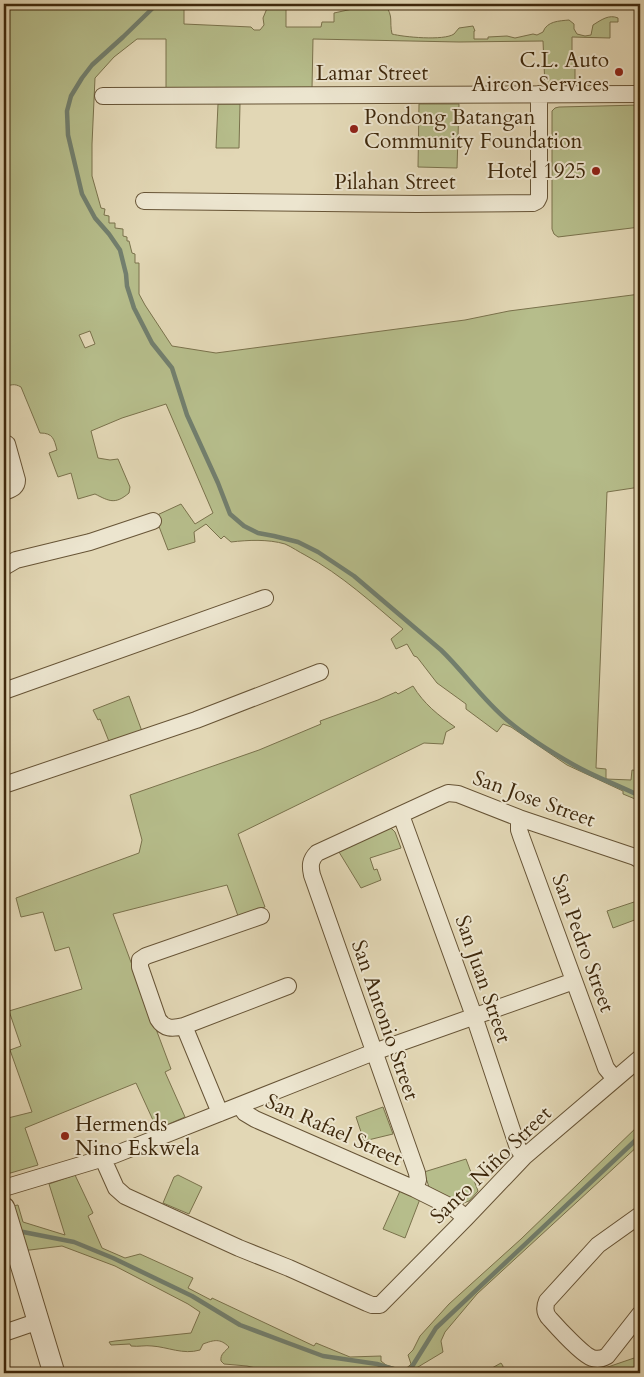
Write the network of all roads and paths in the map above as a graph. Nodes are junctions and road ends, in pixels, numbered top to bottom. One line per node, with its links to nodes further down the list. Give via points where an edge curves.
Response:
1 (539, 94): 2 (street, Lamar Street); 3 (street, Lamar Street); 4 (street, Pilahan Street, via 539,197 533,203)
2 (640, 94)
3 (103, 96)
4 (144, 201)
5 (7, 444): 6 (street, via 17,484)
6 (4, 492)
7 (152, 521): 8 (street, via 90,542 16,560)
8 (4, 567)
9 (265, 598): 11 (street)
10 (320, 672): 12 (street, via 196,720)
11 (4, 692)
12 (4, 785)
13 (401, 815): 14 (street, San Jose Street, via 451,793); 16 (street, San Jose Street, via 317,853); 20 (street, San Juan Street)
14 (519, 818): 15 (street, San Jose Street); 18 (street, San Pedro Street, via 521,836)
15 (640, 860)
16 (310, 864): 22 (street, San Antonio Street)
17 (261, 916): 21 (street, via 140,960 160,1023 170,1028)
18 (574, 981): 20 (street); 24 (street, San Pedro Street, via 606,1068)
19 (288, 986): 21 (street)
20 (474, 1016): 22 (street); 27 (street, San Juan Street, via 518,1148)
21 (184, 1026): 26 (street)
22 (374, 1052): 25 (street); 30 (street, San Antonio Street, via 417,1173)
23 (640, 1058): 24 (street, Santo Niño Street)
24 (615, 1079): 27 (street, Santo Niño Street)
25 (240, 1106): 26 (street); 30 (street, San Rafael Street, via 255,1119)
26 (220, 1113): 28 (street)
27 (524, 1157): 33 (street, Santo Niño Street)
28 (103, 1159): 29 (street); 33 (street, Santo Niño Street, via 116,1188 131,1200 376,1305 383,1303)
29 (4, 1188)
30 (415, 1189): 33 (street, San Rafael Street, via 456,1209)
31 (4, 1208): 35 (street)
32 (640, 1215): 34 (street, via 598,1245 545,1308 550,1320 589,1357 596,1359 607,1356)
33 (466, 1218)
34 (640, 1314)
35 (39, 1321): 36 (street); 37 (street)
36 (4, 1333)
37 (54, 1373)

